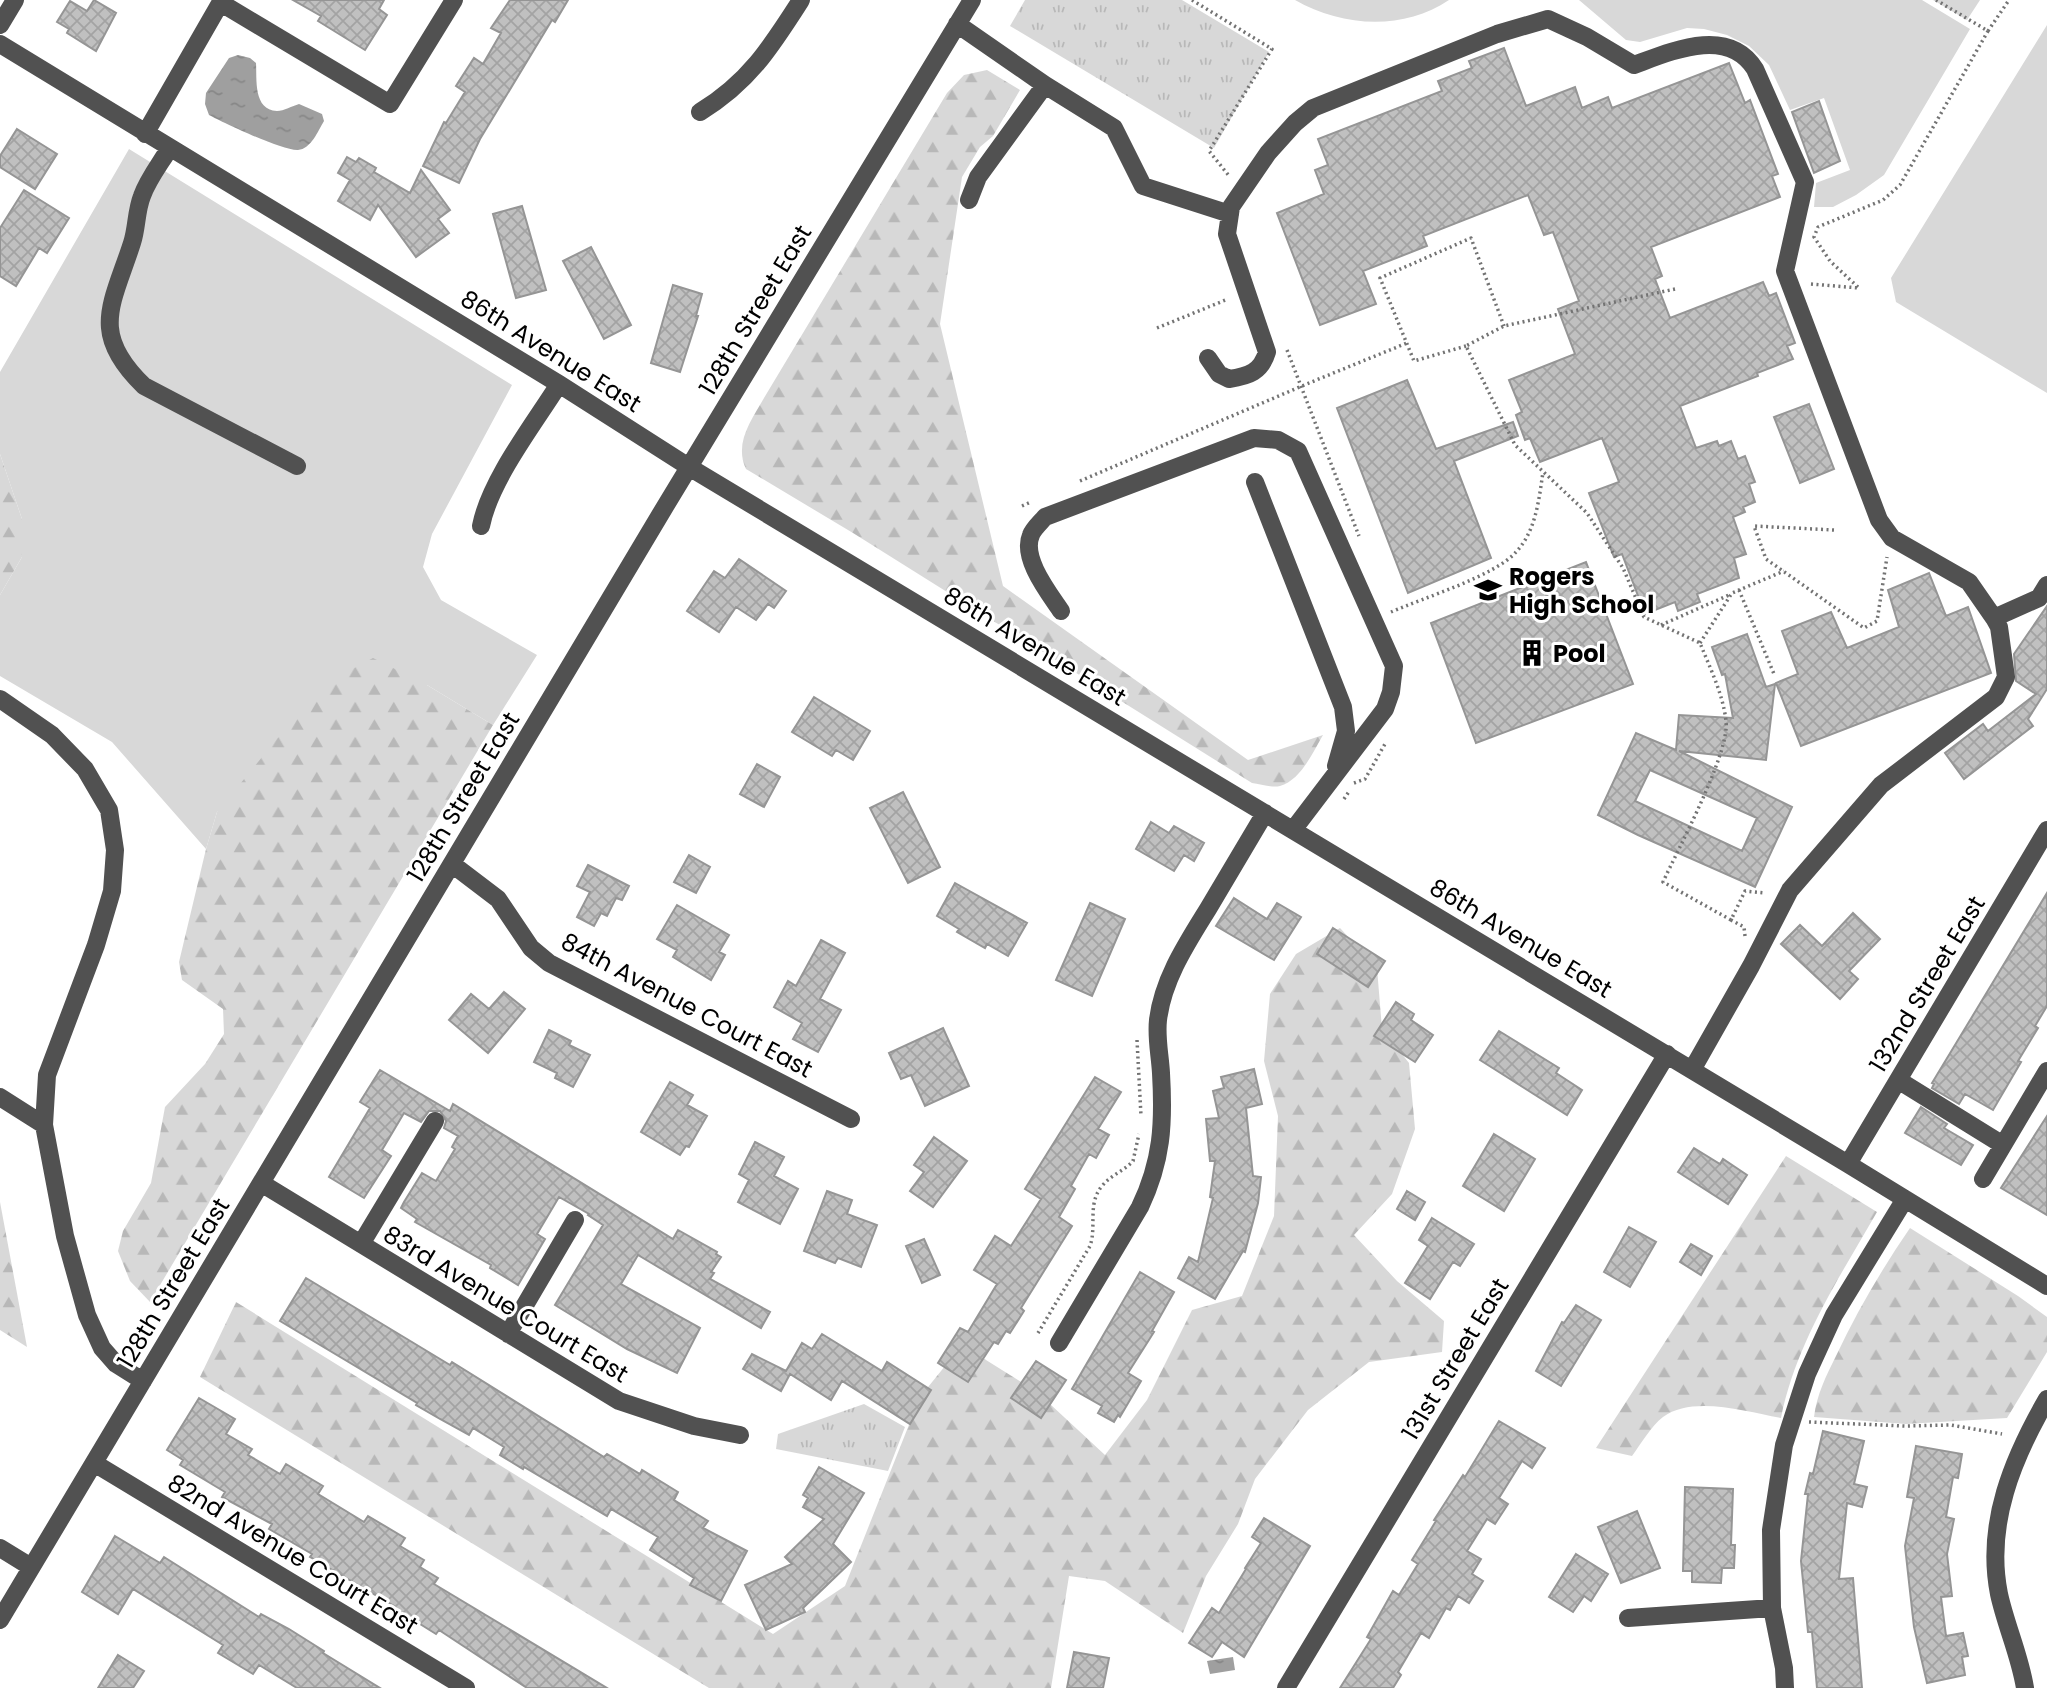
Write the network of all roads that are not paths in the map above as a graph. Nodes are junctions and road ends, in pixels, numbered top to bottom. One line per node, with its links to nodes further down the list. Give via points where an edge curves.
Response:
1 (15, 0): 7 (street)
2 (453, 0): 5 (street, via 390,104)
3 (801, 0): 10 (street, via 753,71)
4 (972, 0): 6 (street, 128th Street East)
5 (221, 1): 11 (street)
6 (957, 23): 9 (street); 18 (street, 128th Street East)
7 (0, 25)
8 (0, 44): 11 (street, 86th Avenue East)
9 (1045, 85): 13 (street, via 978,177); 14 (street, via 1114,128 1143,186)
10 (700, 112)
11 (145, 134): 12 (street, 86th Avenue East)
12 (169, 149): 16 (street, 86th Avenue East); 17 (street, via 143,192 133,238 111,299 110,335 115,351 144,386)
13 (969, 200)
14 (1230, 214): 15 (street, via 1227,234 1267,352 1257,372 1229,379 1219,374); 23 (street, via 1268,153 1313,108 1497,34 1548,19 1634,65 1678,49 1715,44 1748,58 1805,182 1785,271 1879,520 1892,538 1969,582)
15 (1208, 358)
16 (559, 384): 18 (street, 86th Avenue East); 20 (street, via 499,481)
17 (297, 466)
18 (689, 467): 26 (street, 86th Avenue East); 29 (street, 128th Street East)
19 (1255, 482): 25 (street, via 1343,707 1346,731)
20 (481, 526)
21 (2047, 585): 23 (street, via 2039,598)
22 (1061, 611): 25 (street, via 1039,579 1029,552 1031,534 1045,517 1254,438 1278,440 1298,451 1394,666 1385,709)
23 (1994, 618): 31 (street, via 2006,677 1996,697 1881,785 1790,890)
24 (0, 699): 37 (street, via 52,735 85,769 109,810 115,850 112,891 96,945 47,1075)
25 (1334, 776): 27 (street)
26 (1265, 813): 27 (street, 86th Avenue East); 47 (street, via 1179,958 1164,995 1158,1019 1162,1130 1151,1184)
27 (1293, 830): 30 (street, 86th Avenue East)
28 (2047, 830): 33 (street, 132nd Street East)
29 (452, 864): 35 (street, 84th Avenue Court East, via 498,899 531,948 549,963); 41 (street, 128th Street East)
30 (1667, 1054): 31 (street, 86th Avenue East); 58 (street, 131st Street East)
31 (1692, 1070): 39 (street, 86th Avenue East)
32 (2047, 1071): 38 (street)
33 (1898, 1080): 38 (street); 39 (street, 132nd Street East)
34 (0, 1097): 37 (street)
35 (850, 1119)
36 (435, 1121): 44 (street)
37 (44, 1125): 48 (street, via 65,1236 87,1315 102,1348 116,1364)
38 (2003, 1145): 40 (street)
39 (1848, 1164): 42 (street, 86th Avenue East)
40 (1983, 1179)
41 (261, 1183): 44 (street, 83rd Avenue Court East); 48 (street, 128th Street East)
42 (1905, 1199): 45 (street, 86th Avenue East); 54 (street, via 1834,1315 1794,1410 1771,1530)
43 (575, 1220): 46 (street)
44 (361, 1244): 46 (street, 83rd Avenue Court East)
45 (2047, 1286)
46 (508, 1334): 50 (street, 83rd Avenue Court East, via 618,1401 694,1426)
47 (1059, 1343)
48 (143, 1381): 51 (street, 128th Street East)
49 (2047, 1399): 60 (street, via 2023,1440 2002,1499 1995,1556 2000,1596)
50 (740, 1435)
51 (94, 1463): 53 (street, 128th Street East); 57 (street, 82nd Avenue Court East)
52 (0, 1548): 53 (street)
53 (32, 1567): 56 (street, 128th Street East)
54 (1772, 1608): 55 (street); 59 (street)
55 (1628, 1618)
56 (0, 1620)
57 (466, 1688)
58 (1286, 1688)
59 (1785, 1688)
60 (2025, 1688)

